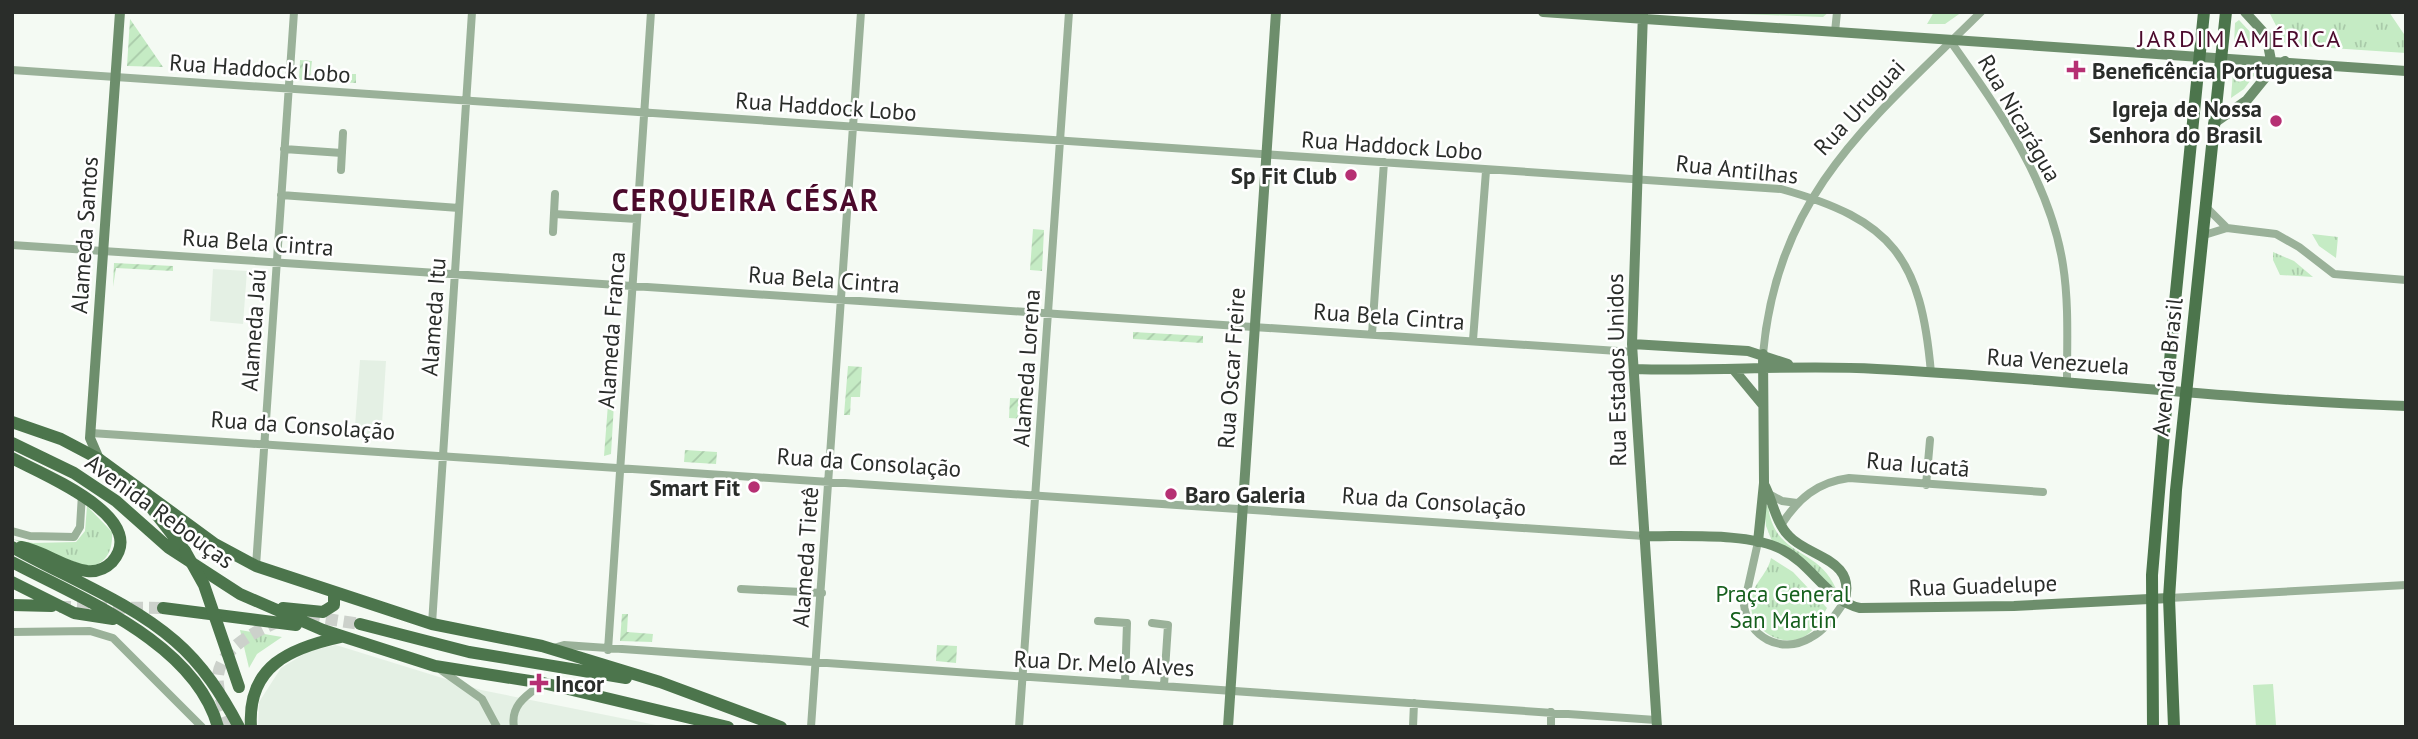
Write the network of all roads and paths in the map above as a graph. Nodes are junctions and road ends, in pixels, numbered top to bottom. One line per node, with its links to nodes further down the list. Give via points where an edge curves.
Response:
1 (120, 12): 23 (street, Alameda Santos)
2 (294, 12): 24 (street, Alameda Jaú)
3 (472, 12): 25 (street, Alameda Itu)
4 (651, 12): 26 (street, Alameda Franca)
5 (861, 12): 28 (street, Alameda Tietê)
6 (1069, 12): 30 (street, Alameda Lorena)
7 (1276, 12): 33 (street, Rua Oscar Freire)
8 (1543, 12): 14 (street)
9 (1837, 12): 15 (street)
10 (1981, 12): 16 (street, Rua Uruguai)
11 (2204, 12): 17 (main road, Avenida Brasil)
12 (2226, 12): 18 (main road, Avenida Brasil)
13 (2245, 12): 19 (street, via 2266,35)
14 (1643, 15): 15 (street); 37 (street, Rua Estados Unidos)
15 (1835, 32): 16 (street)
16 (1951, 42): 17 (street); 40 (street, Rua Uruguai, via 1870,119); 67 (street, Rua Nicarágua, via 1997,108 2051,215 2067,295)
17 (2197, 56): 18 (street); 47 (main road, Avenida Brasil)
18 (2220, 58): 19 (street); 27 (main road, Avenida Brasil)
19 (2271, 60): 20 (street)
20 (2285, 61): 22 (street); 27 (street, via 2247,100)
21 (12, 70): 23 (street, Rua Haddock Lobo)
22 (2406, 71)
23 (115, 78): 24 (street, Rua Haddock Lobo); 50 (street, Alameda Santos)
24 (289, 89): 25 (street, Rua Haddock Lobo); 31 (street, Alameda Jaú)
25 (466, 102): 26 (street, Rua Haddock Lobo); 42 (street, Alameda Itu)
26 (644, 114): 28 (street, Rua Haddock Lobo); 44 (street, Alameda Franca)
27 (2213, 124): 41 (main road, Avenida Brasil)
28 (853, 128): 30 (street, Rua Haddock Lobo); 55 (street, Alameda Tietê)
29 (343, 133): 32 (street)
30 (1060, 142): 33 (street, Rua Haddock Lobo); 56 (street, Alameda Lorena)
31 (285, 149): 32 (street); 39 (street, Alameda Jaú)
32 (342, 153): 35 (street)
33 (1266, 156): 34 (street, Rua Haddock Lobo); 57 (street, Rua Oscar Freire)
34 (1384, 162): 36 (street, Rua Haddock Lobo); 58 (street)
35 (341, 170)
36 (1486, 171): 37 (street, Rua Haddock Lobo); 59 (street)
37 (1637, 179): 40 (street, Rua Antilhas, via 1781,189); 60 (street, Rua Estados Unidos)
38 (555, 194): 43 (street)
39 (281, 195): 42 (street); 51 (street, Alameda Jaú)
40 (1811, 198): 61 (street, Rua Uruguai, via 1781,263 1769,303); 66 (street, Rua Antilhas, via 1840,207 1866,223 1901,259 1924,311)
41 (2204, 206): 45 (street); 48 (main road, Avenida Brasil)
42 (459, 208): 52 (street, Alameda Itu)
43 (554, 214): 44 (street); 46 (street)
44 (637, 219): 54 (street, Alameda Franca)
45 (2227, 228): 48 (street); 53 (street, via 2283,237 2334,274)
46 (553, 232)
47 (2181, 234): 48 (main road); 68 (main road, Avenida Brasil)
48 (2201, 236): 69 (main road, Avenida Brasil)
49 (12, 245): 50 (street, Rua Bela Cintra)
50 (104, 252): 51 (street, Rua Bela Cintra); 73 (street, Alameda Santos)
51 (277, 262): 52 (street, Rua Bela Cintra); 76 (street, Alameda Jaú)
52 (455, 275): 54 (street, Rua Bela Cintra); 77 (street, Alameda Itu)
53 (2406, 280)
54 (634, 286): 55 (street, Rua Bela Cintra); 80 (street, Alameda Franca)
55 (841, 300): 56 (street, Rua Bela Cintra); 81 (street, Alameda Tietê)
56 (1049, 314): 57 (street, Rua Bela Cintra); 87 (street, Alameda Lorena)
57 (1254, 326): 58 (street, Rua Bela Cintra); 89 (street, Rua Oscar Freire)
58 (1372, 334): 59 (street, Rua Bela Cintra)
59 (1473, 340): 60 (street, Rua Bela Cintra)
60 (1632, 348): 61 (street, Rua Venezuela, via 1703,346); 64 (street, Rua Estados Unidos)
61 (1763, 354): 62 (street, Rua Venezuela); 63 (street, Rua Uruguai)
62 (1790, 366): 63 (street, Rua Venezuela); 66 (street, Rua Venezuela)
63 (1763, 367): 65 (street, Rua Venezuela); 70 (street)
64 (1633, 369): 65 (street, Rua Venezuela); 92 (street, Rua Estados Unidos)
65 (1734, 370): 70 (street)
66 (1931, 373): 67 (street, Rua Venezuela)
67 (2067, 382): 68 (street, Rua Venezuela)
68 (2168, 391): 69 (street, Rua Venezuela); 103 (main road, Avenida Brasil)
69 (2185, 393): 71 (street, Rua Venezuela); 102 (main road, Avenida Brasil)
70 (1763, 405): 84 (street)
71 (2406, 406)
72 (12, 422): 79 (main road, via 61,439)
73 (91, 433): 76 (street, Rua da Consolação); 79 (street, Alameda Santos)
74 (1930, 440): 82 (street)
75 (12, 443): 105 (main road, Avenida Rebouças, via 74,473 116,501 169,548)
76 (265, 443): 77 (street, Rua da Consolação); 96 (street, Alameda Jaú)
77 (443, 455): 80 (street, Rua da Consolação); 113 (street, Alameda Itu)
78 (12, 458): 86 (main road)
79 (99, 459): 83 (main road, Avenida Rebouças)
80 (621, 467): 81 (street, Rua da Consolação); 118 (street, Alameda Franca)
81 (829, 481): 87 (street, Rua da Consolação); 100 (street, Alameda Tietê)
82 (1926, 485): 85 (street, Rua Iucatã); 88 (street, Rua Iucatã, via 1836,479)
83 (134, 488): 96 (main road, Avenida Rebouças); 133 (main road, bridge, via 185,551 204,585)
84 (1767, 488): 88 (street, via 1782,501); 90 (street); 93 (street)
85 (2043, 492)
86 (82, 494): 91 (street, via 80,527 74,537); 94 (main road, via 110,518 119,537 117,555 104,568 88,571 30,549)
87 (1037, 495): 89 (street, Rua da Consolação); 121 (street, Alameda Lorena)
88 (1797, 503): 90 (street, Rua Iucatã)
89 (1243, 509): 92 (street, Rua da Consolação); 126 (street, Rua Oscar Freire)
90 (1780, 524): 104 (street, via 1794,541 1819,552 1838,569 1846,589)
91 (12, 531)
92 (1644, 536): 93 (street); 129 (street, Rua Estados Unidos)
93 (1758, 542): 104 (street, via 1792,555); 104 (street, via 1744,605 1745,615 1759,635 1780,644 1808,640 1831,621)
94 (12, 547): 132 (main road, via 120,605 175,641 217,689)
95 (12, 562): 109 (main road)
96 (256, 566): 101 (main road, Avenida Rebouças)
97 (12, 582): 109 (main road, via 74,613)
98 (2406, 585): 102 (street, Rua Guadelupe)
99 (741, 589): 100 (street)
100 (822, 593): 119 (street, Alameda Tietê)
101 (334, 594): 105 (main road, via 334,605 323,612); 113 (main road, Avenida Rebouças)
102 (2169, 598): 103 (street, Rua Guadelupe); 144 (main road, Avenida Brasil)
103 (2151, 599): 104 (street, Rua Guadelupe, via 1869,609); 143 (main road, Avenida Brasil)
104 (1844, 602)
105 (259, 603): 114 (main road, Avenida Rebouças)
106 (12, 605): 107 (main road)
107 (52, 606)
108 (163, 608): 114 (main road)
109 (119, 619): 131 (main road, via 184,670 204,696)
110 (1098, 621): 124 (street, via 1127,623)
111 (1152, 623): 125 (street, via 1168,625)
112 (359, 624): 122 (main road, Avenida Rebouças, via 469,652)
113 (432, 624): 117 (main road, Avenida Rebouças)
114 (323, 630): 116 (main road, Avenida Rebouças)
115 (12, 632): 130 (street, via 102,633 128,649)
116 (341, 637): 120 (main road, Avenida Rebouças); 133 (main road, via 295,649 272,665 255,691)
117 (551, 649): 118 (street, Rua Dr. Melo Alves, via 564,645); 122 (main road, Avenida Rebouças)
118 (608, 650): 119 (street, Rua Dr. Melo Alves)
119 (817, 664): 121 (street, Rua Dr. Melo Alves); 138 (street, Alameda Tietê)
120 (435, 666): 123 (main road, Avenida Rebouças); 134 (street, via 482,699)
121 (1023, 679): 124 (street, Rua Dr. Melo Alves); 139 (street, Alameda Lorena)
122 (660, 682): 137 (main road, Avenida Rebouças)
123 (543, 683): 135 (street, via 518,704 513,712); 136 (main road, Avenida Rebouças)
124 (1125, 683): 125 (street, Rua Dr. Melo Alves)
125 (1164, 685): 126 (street, Rua Dr. Melo Alves)
126 (1230, 691): 127 (street, Rua Dr. Melo Alves); 140 (street, Rua Oscar Freire)
127 (1413, 704): 128 (street, Rua Dr. Melo Alves); 141 (street)
128 (1551, 712): 129 (street, Rua Dr. Melo Alves); 142 (street)
129 (1656, 724)
130 (202, 727)
131 (218, 727)
132 (239, 727)
133 (250, 727)
134 (497, 727)
135 (514, 727)
136 (728, 727)
137 (780, 727)
138 (811, 727)
139 (1019, 727)
140 (1228, 727)
141 (1413, 727)
142 (1551, 727)
143 (2153, 727)
144 (2174, 727)

